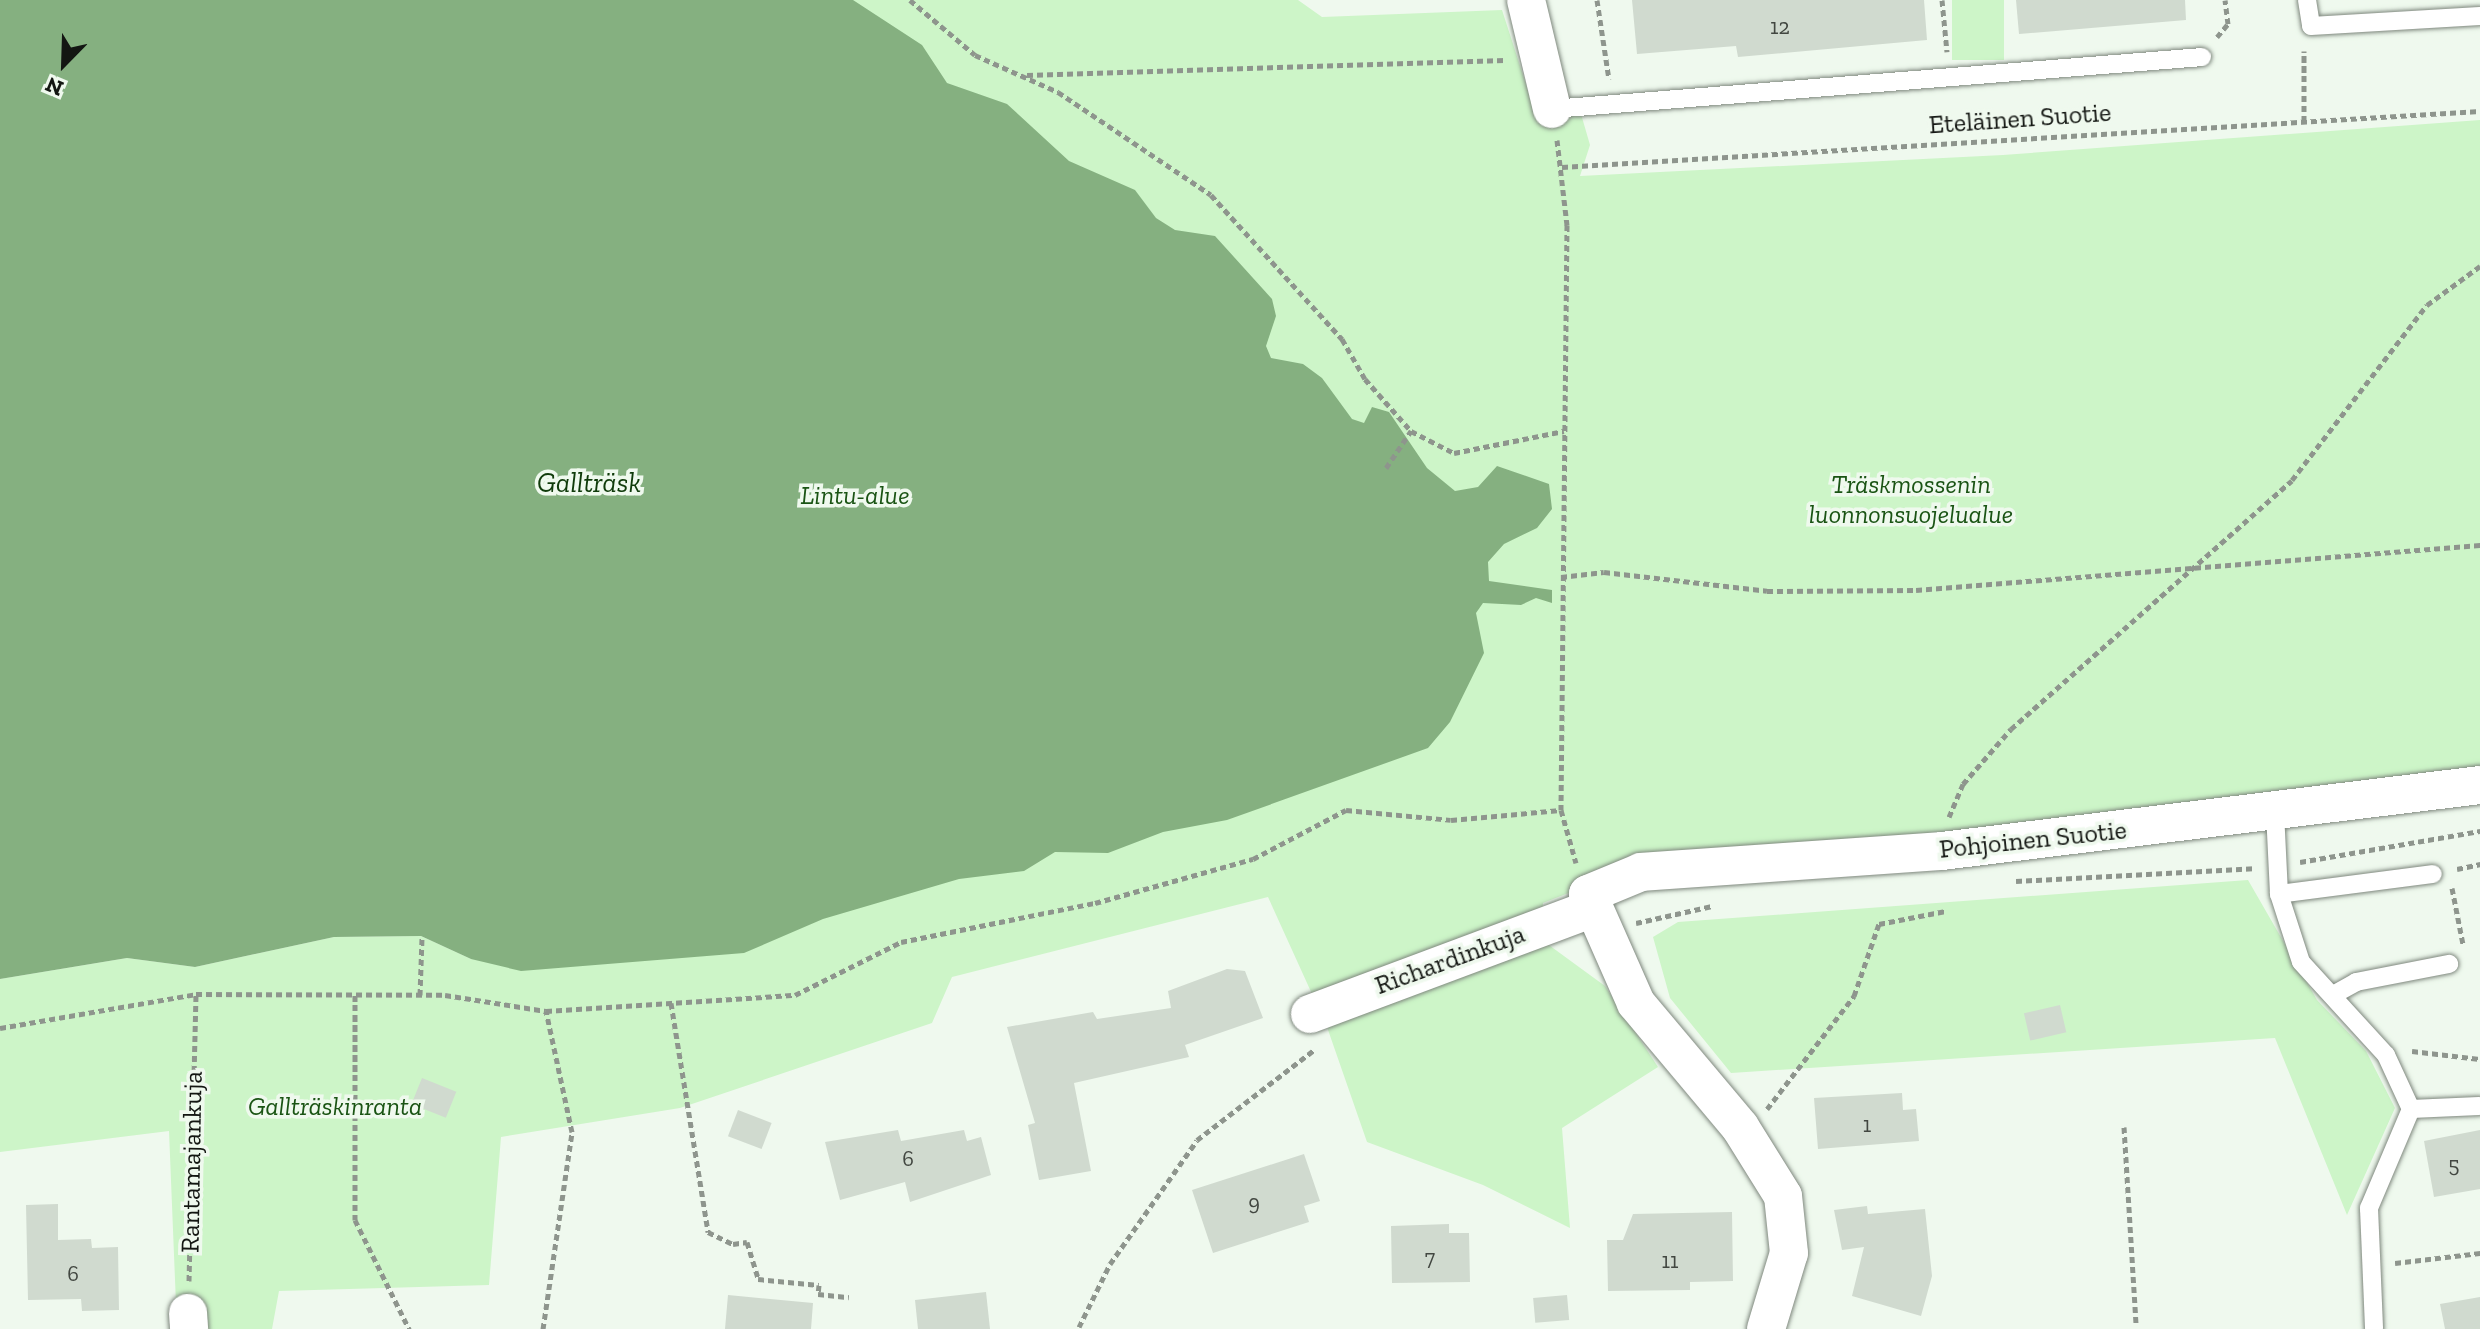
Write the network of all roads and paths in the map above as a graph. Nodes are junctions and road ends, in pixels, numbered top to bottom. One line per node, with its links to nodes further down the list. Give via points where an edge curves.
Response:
1 (910, 0): 11 (path, via 975,55)
2 (1526, 0): 10 (street)
3 (1597, 0): 13 (path)
4 (1942, 0): 12 (path)
5 (2225, 0): 9 (path, via 2228,24)
6 (2307, 0): 8 (lane)
7 (2480, 16): 8 (lane)
8 (2311, 26): 16 (path, via 2305,40)
9 (2202, 57): 12 (lane)
10 (1540, 59): 11 (path); 14 (street)
11 (1022, 76): 19 (path, via 1121,130 1211,195 1332,327 1365,379)
12 (1949, 77): 13 (lane)
13 (1612, 104): 14 (lane)
14 (1552, 109): 17 (path)
15 (2480, 111): 16 (path, Eteläinen Suotie)
16 (2304, 122): 17 (path, Eteläinen Suotie)
17 (1562, 167): 20 (path, via 1567,225)
18 (2480, 266): 23 (path, via 2427,305 2292,480)
19 (1411, 431): 20 (path, via 1454,453); 21 (path)
20 (1564, 431): 24 (path)
21 (1386, 468)
22 (2480, 545): 23 (path)
23 (2187, 567): 24 (path, via 1916,590 1767,591 1604,572); 29 (path, via 2022,719 1973,773 1942,832)
24 (1561, 577): 26 (path)
25 (2480, 785): 27 (street, Pohjoinen Suotie)
26 (1561, 810): 36 (path); 44 (path, via 1451,820 1346,810 1253,859 1095,903 901,942 795,995)
27 (2275, 812): 29 (street, Pohjoinen Suotie); 30 (lane)
28 (2480, 831): 30 (path)
29 (1942, 851): 36 (street, Pohjoinen Suotie, via 1641,872)
30 (2275, 867): 32 (path); 33 (lane)
31 (2441, 872): 33 (lane); 38 (path)
32 (1999, 882)
33 (2279, 894): 43 (lane, via 2301,962)
34 (1715, 905): 36 (path, via 1657,915)
35 (1946, 911): 52 (path, via 1879,924 1854,996)
36 (1594, 913): 47 (street, Richardinkuja); 62 (street, via 1636,1003 1740,1127 1783,1196 1789,1253)
37 (422, 937): 42 (path)
38 (2465, 953)
39 (2449, 964): 43 (lane, via 2356,982)
40 (196, 994): 41 (path); 46 (path); 57 (path, Rantamajankuja)
41 (355, 995): 42 (path); 60 (path, via 355,1220)
42 (420, 995): 45 (path)
43 (2333, 995): 48 (lane)
44 (671, 1003): 45 (path); 56 (path, via 708,1232 733,1244 747,1242 758,1279 819,1285 818,1294)
45 (546, 1011): 61 (path, via 572,1132)
46 (0, 1028)
47 (1319, 1029): 59 (path, via 1300,1055 1197,1140 1110,1264)
48 (2379, 1048): 49 (path); 51 (lane)
49 (2480, 1059)
50 (2479, 1106): 51 (lane)
51 (2411, 1109): 55 (lane, via 2369,1208)
52 (1760, 1117)
53 (2124, 1127): 58 (path)
54 (2480, 1253): 55 (path)
55 (2370, 1264): 63 (lane)
56 (849, 1297)
57 (189, 1321)
58 (2136, 1326)
59 (1079, 1327)
60 (409, 1329)
61 (543, 1329)
62 (1766, 1329)
63 (2374, 1329)

